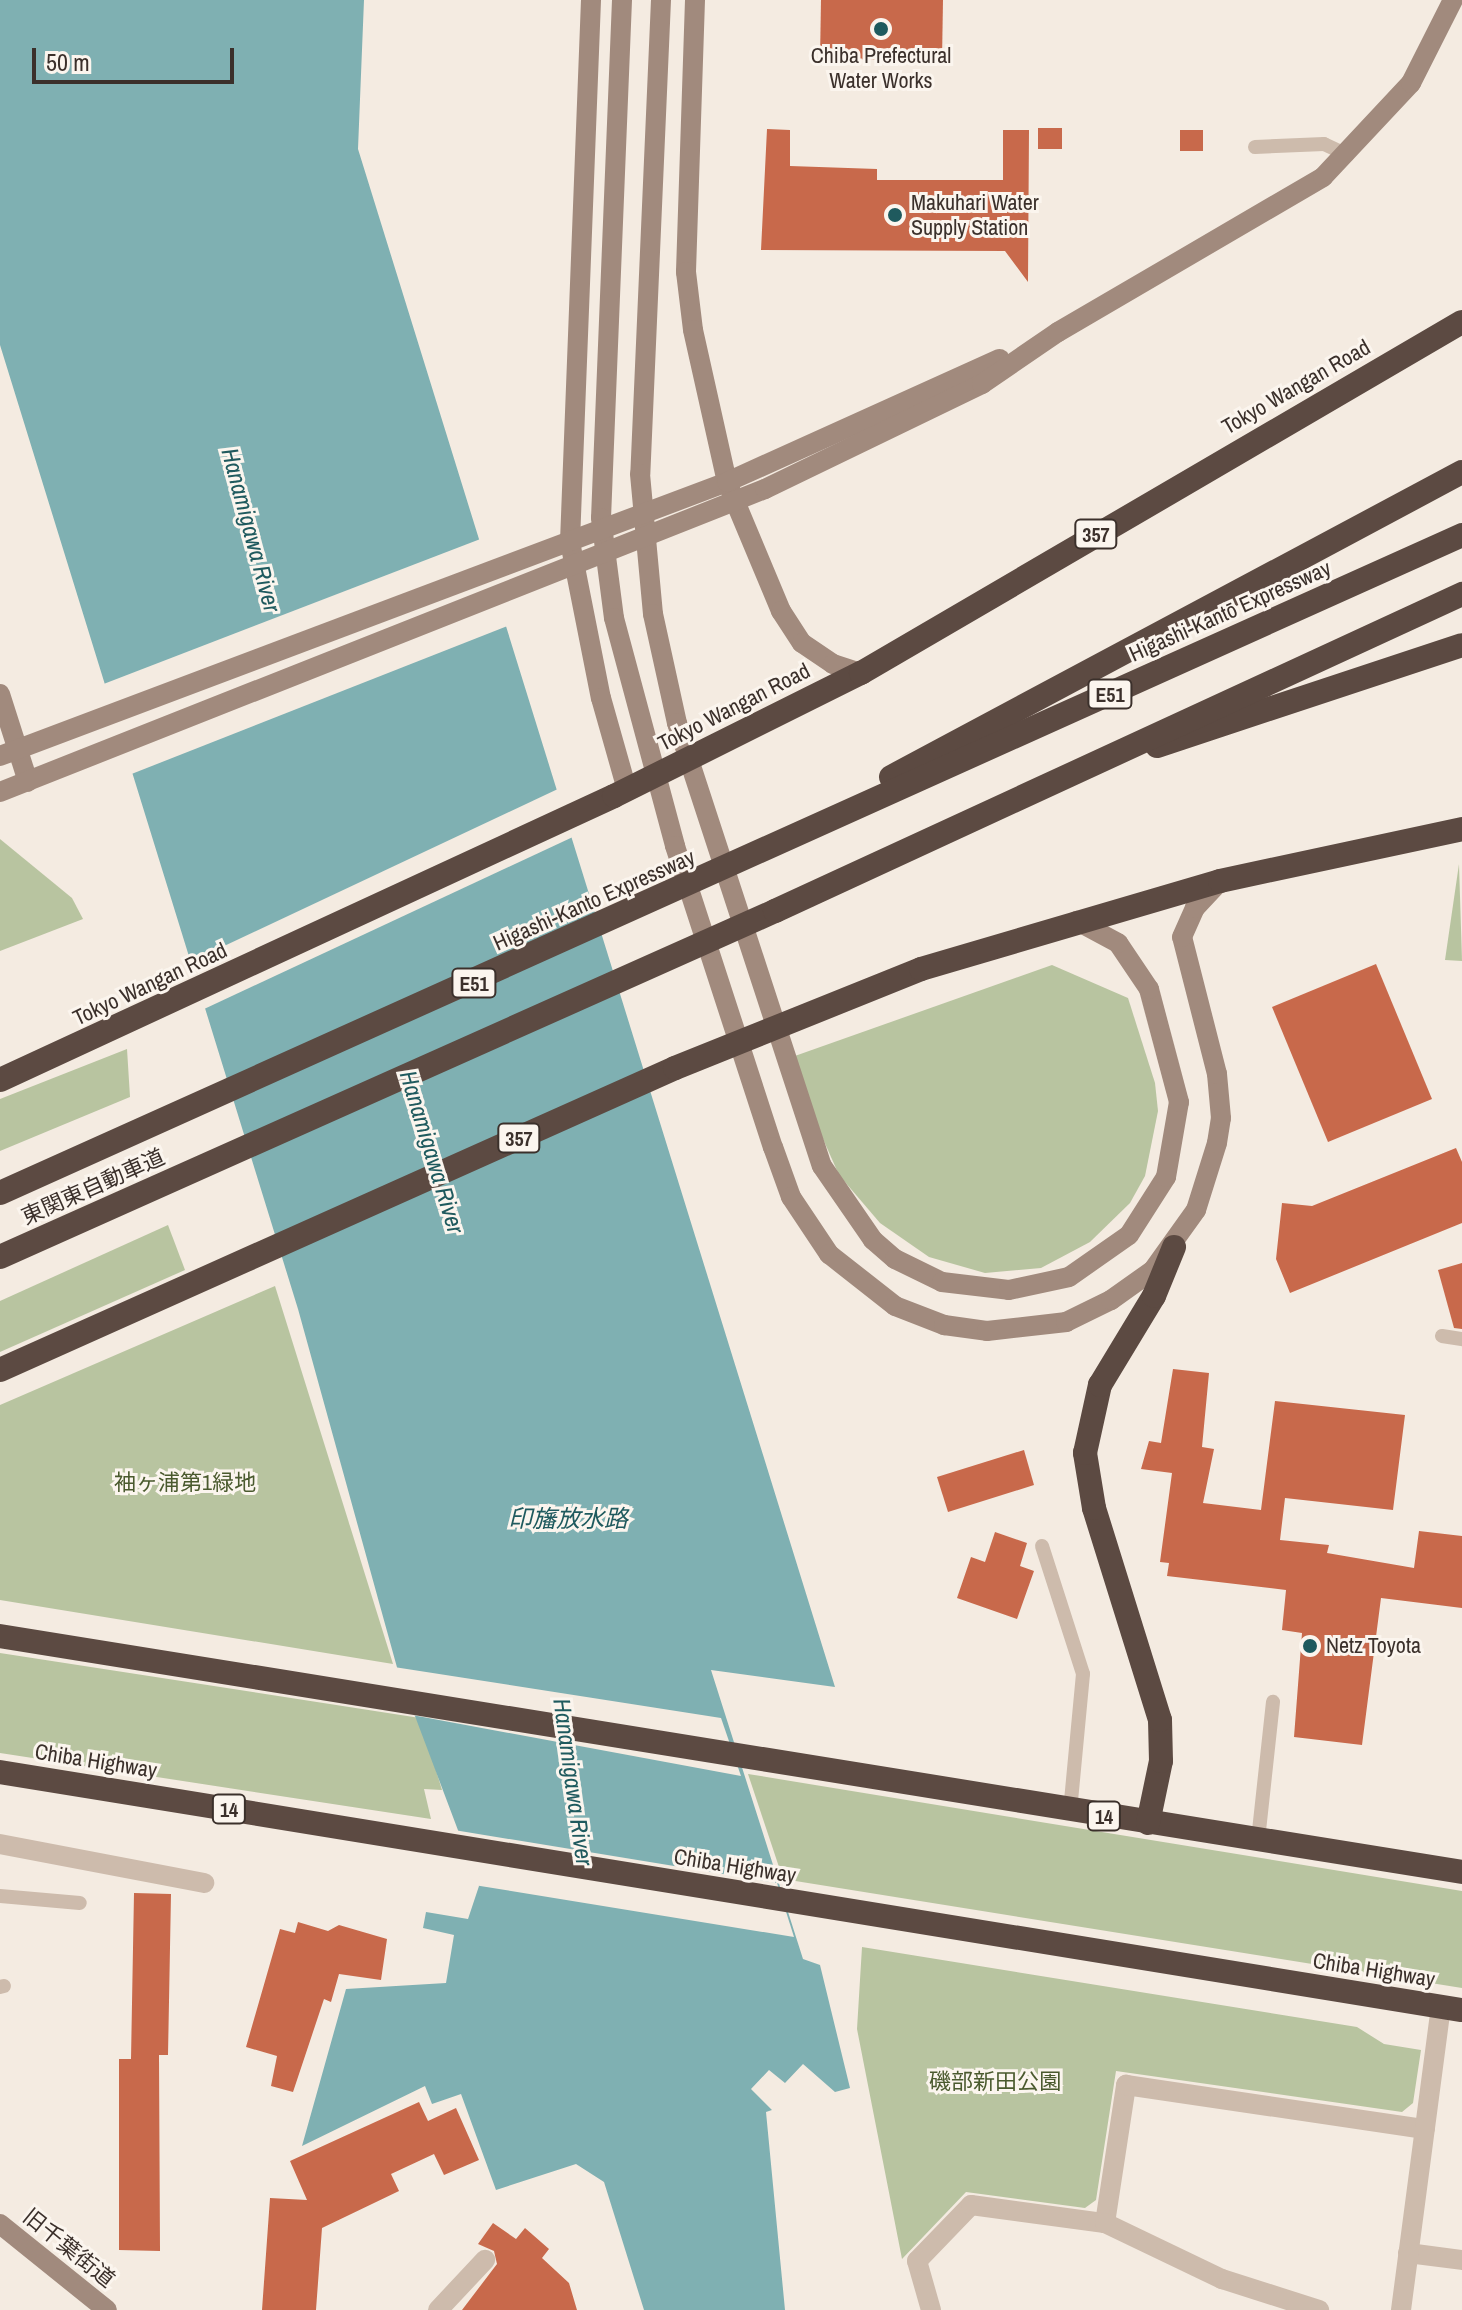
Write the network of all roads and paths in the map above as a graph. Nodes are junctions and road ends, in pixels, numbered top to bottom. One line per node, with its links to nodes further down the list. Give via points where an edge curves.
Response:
1 (591, 0): 12 (street)
2 (622, 0): 31 (street, via 602,447 605,566 639,726 791,1197 829,1254 869,1289 919,1316 970,1330 1025,1330 1066,1322 1111,1300 1153,1270)
3 (661, 0): 27 (street, via 640,474 653,614 677,723 822,1166 873,1240 895,1259 942,1282 1009,1290 1069,1277 1129,1235 1166,1177 1179,1102 1149,989 1118,943)
4 (695, 0): 10 (street, via 686,272 693,330)
5 (1453, 0): 7 (street, via 1411,83)
6 (1255, 147): 7 (lane, via 1324,144)
7 (1348, 155): 10 (street, via 1323,177 1058,332)
8 (1462, 322): 16 (highway, Tokyo Wangan Road / 357)
9 (1462, 472): 23 (highway, via 892,776)
10 (730, 492): 12 (street, via 660,508); 13 (street, via 662,530); 16 (street, via 781,611 802,643 833,664)
11 (1462, 535): 23 (highway, Higashi-Kantō Expressway / E51)
12 (579, 539): 13 (street); 19 (street)
13 (581, 561): 20 (street, via 502,591 482,605); 21 (street)
14 (1462, 594): 18 (highway, E51)
15 (1462, 645): 18 (highway, via 1162,746)
16 (861, 673): 21 (highway, Tokyo Wangan Road / 357)
17 (0, 694): 19 (street)
18 (1118, 751): 32 (highway, 東関東自動車道 / E51, via 775,911)
19 (8, 753): 20 (street)
20 (28, 782): 22 (street)
21 (627, 790): 28 (highway, Tokyo Wangan Road / 357)
22 (0, 792)
23 (842, 815): 25 (highway, Higashi-Kantō Expressway / E51)
24 (1462, 829): 26 (highway, 357)
25 (757, 854): 29 (highway, Higashi-Kanto Expressway / E51)
26 (1220, 881): 27 (highway, 357); 31 (street, via 1195,908 1182,937 1217,1074 1221,1118 1205,1191)
27 (1077, 921): 35 (highway, 357, via 921,969 802,1014)
28 (0, 1080)
29 (190, 1111): 30 (highway, 東関東自動車道 / E51)
30 (0, 1193)
31 (1174, 1247): 41 (highway, via 1154,1296 1100,1385 1085,1453 1094,1508 1160,1720 1161,1761)
32 (0, 1257)
33 (1442, 1336): 34 (lane)
34 (1462, 1339)
35 (0, 1370)
36 (1042, 1546): 40 (lane, via 1083,1674)
37 (0, 1636): 40 (highway, 14)
38 (1273, 1702): 42 (lane)
39 (0, 1772): 48 (highway, Chiba Highway / 14)
40 (1070, 1811): 41 (highway, 14)
41 (1148, 1823): 42 (highway, 14)
42 (1258, 1840): 44 (highway, 14)
43 (0, 1844): 45 (street)
44 (1462, 1872)
45 (204, 1883)
46 (0, 1896): 47 (lane)
47 (80, 1903)
48 (1452, 2009): 49 (street)
49 (1425, 2129): 50 (street, via 1126,2085); 52 (street)
50 (1105, 2223): 57 (street, via 971,2205 917,2261); 58 (street, via 1222,2279)
51 (0, 2224): 55 (street, 旧千葉街道)
52 (1408, 2253): 54 (street); 59 (street)
53 (485, 2260): 56 (street)
54 (1462, 2260)
55 (107, 2310)
56 (438, 2310)
57 (931, 2310)
58 (1319, 2310)
59 (1401, 2310)

